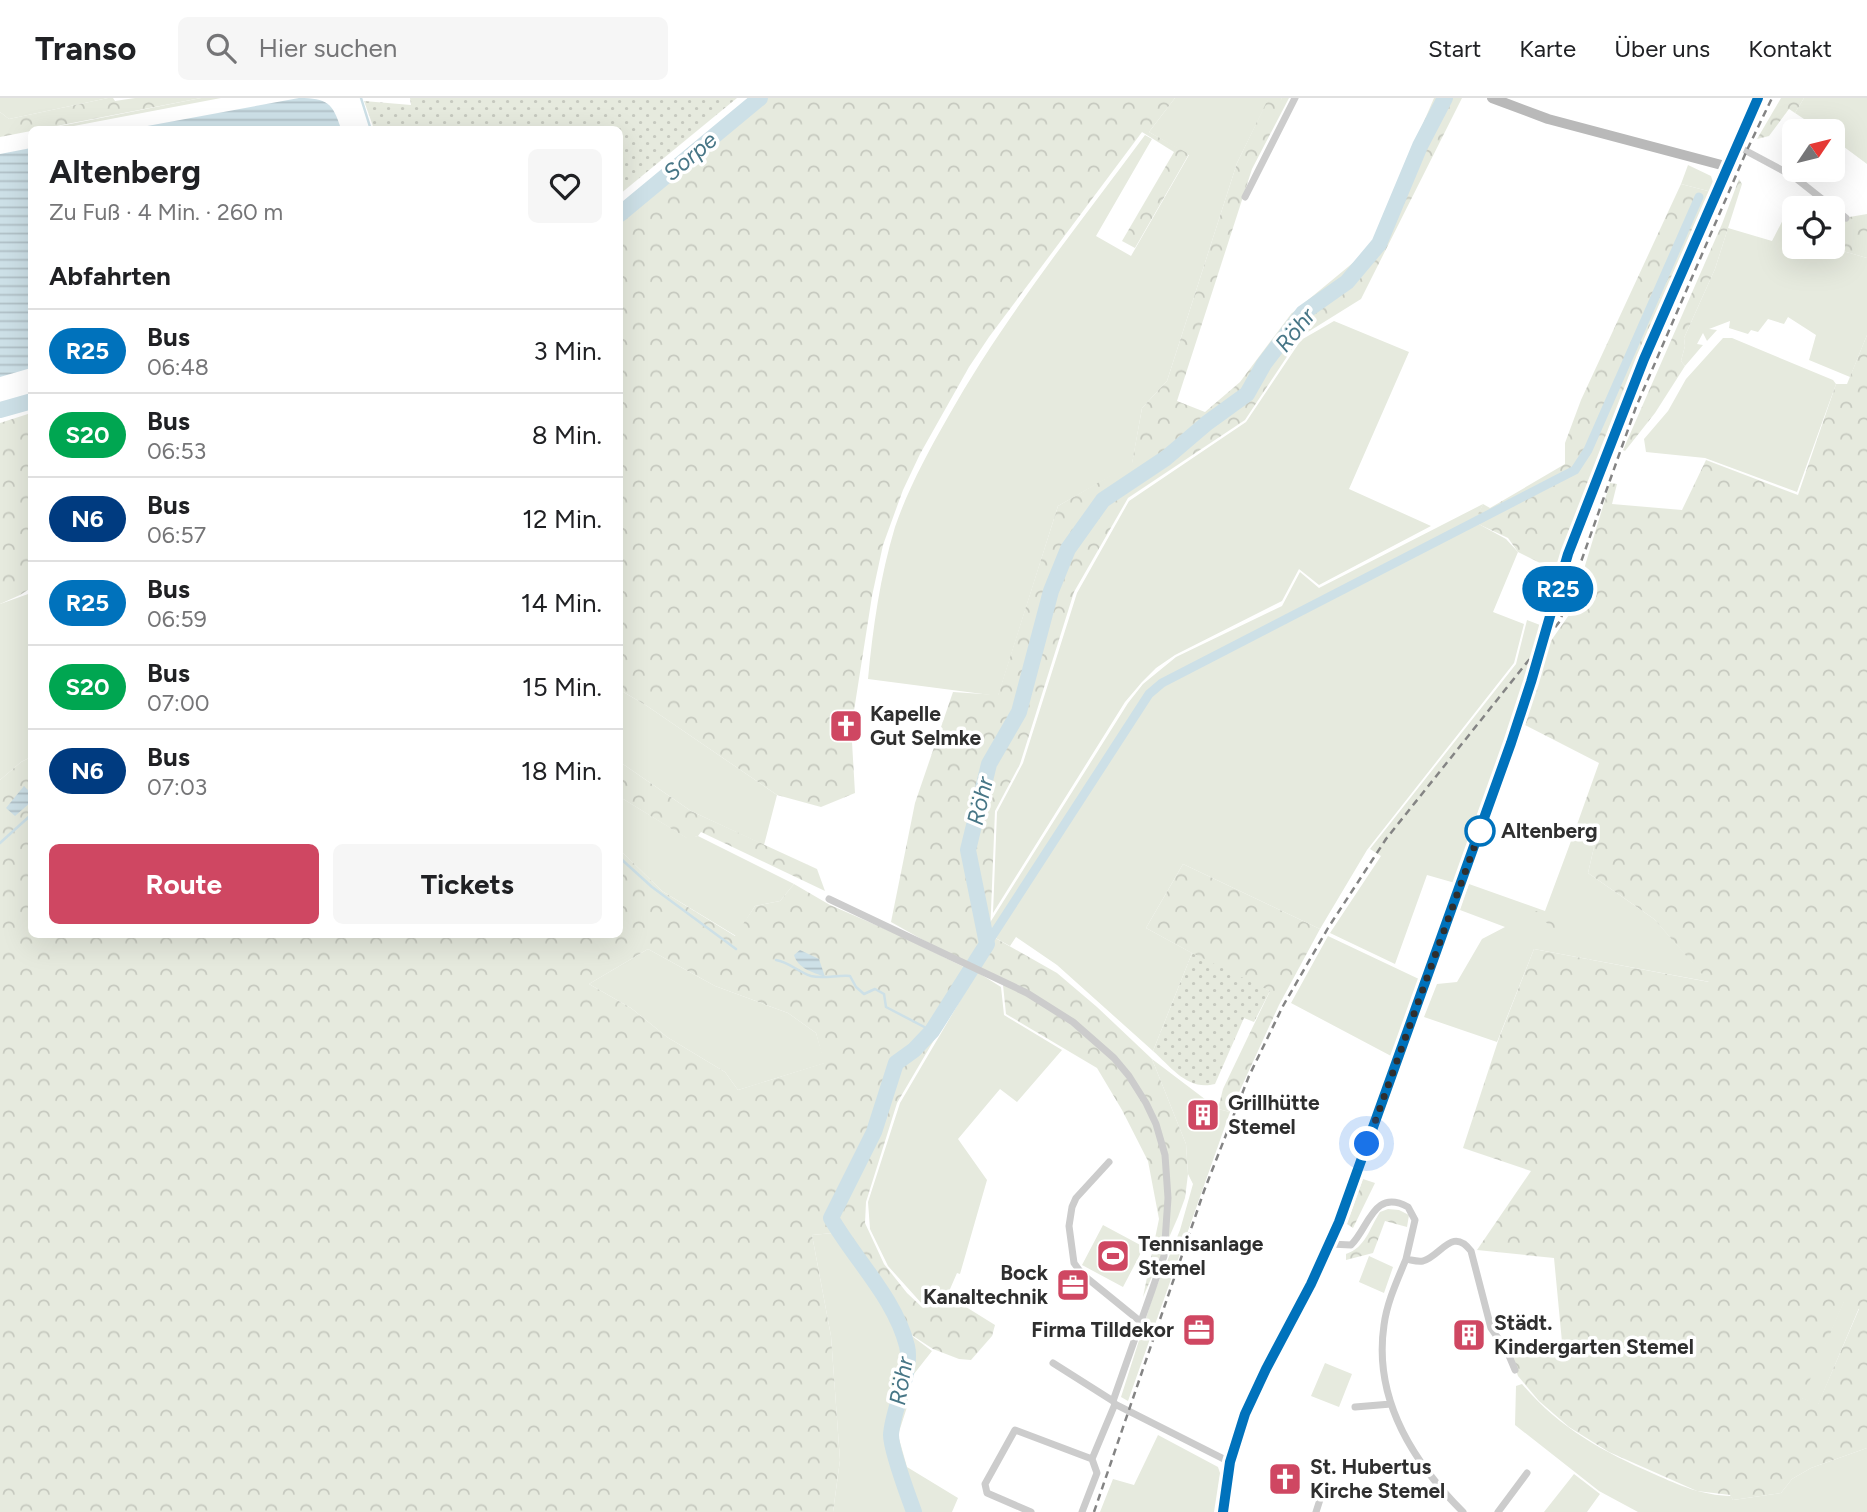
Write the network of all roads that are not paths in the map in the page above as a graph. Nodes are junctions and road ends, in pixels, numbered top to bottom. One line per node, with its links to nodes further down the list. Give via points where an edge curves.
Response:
1 (1294, 98): 6 (street)
2 (1492, 98): 5 (main road, via 1548,119)
3 (1758, 98): 4 (main road)
4 (1737, 146): 5 (main road); 7 (street, via 1793,176)
5 (1729, 167): 10 (main road, via 1644,359 1568,554 1531,682 1475,846)
6 (1245, 197)
7 (1846, 218)
8 (829, 899): 12 (street, via 1027,993 1073,1022 1129,1076 1156,1124 1165,1155 1168,1198 1164,1256)
9 (1109, 1162): 12 (street, via 1072,1208 1074,1263)
10 (1330, 1244): 11 (street, via 1351,1245 1379,1206 1398,1203 1408,1207 1415,1220); 19 (main road, via 1245,1414)
11 (1406, 1259): 14 (street, via 1419,1262 1432,1257 1450,1242 1468,1247 1491,1328); 16 (street, via 1383,1327 1384,1377)
12 (1141, 1322): 15 (street)
13 (1053, 1363): 15 (street)
14 (1515, 1370)
15 (1114, 1402): 18 (street); 19 (street)
16 (1391, 1404): 17 (street); 26 (street, via 1406,1442)
17 (1355, 1407)
18 (1093, 1459): 22 (street, via 1015,1430 985,1484 987,1493); 23 (street, via 1097,1472)
19 (1230, 1462): 24 (main road)
20 (1527, 1473): 27 (street)
21 (1325, 1484): 25 (street)
22 (1031, 1512)
23 (1083, 1512)
24 (1223, 1512)
25 (1317, 1512)
26 (1463, 1512)
27 (1499, 1512)

